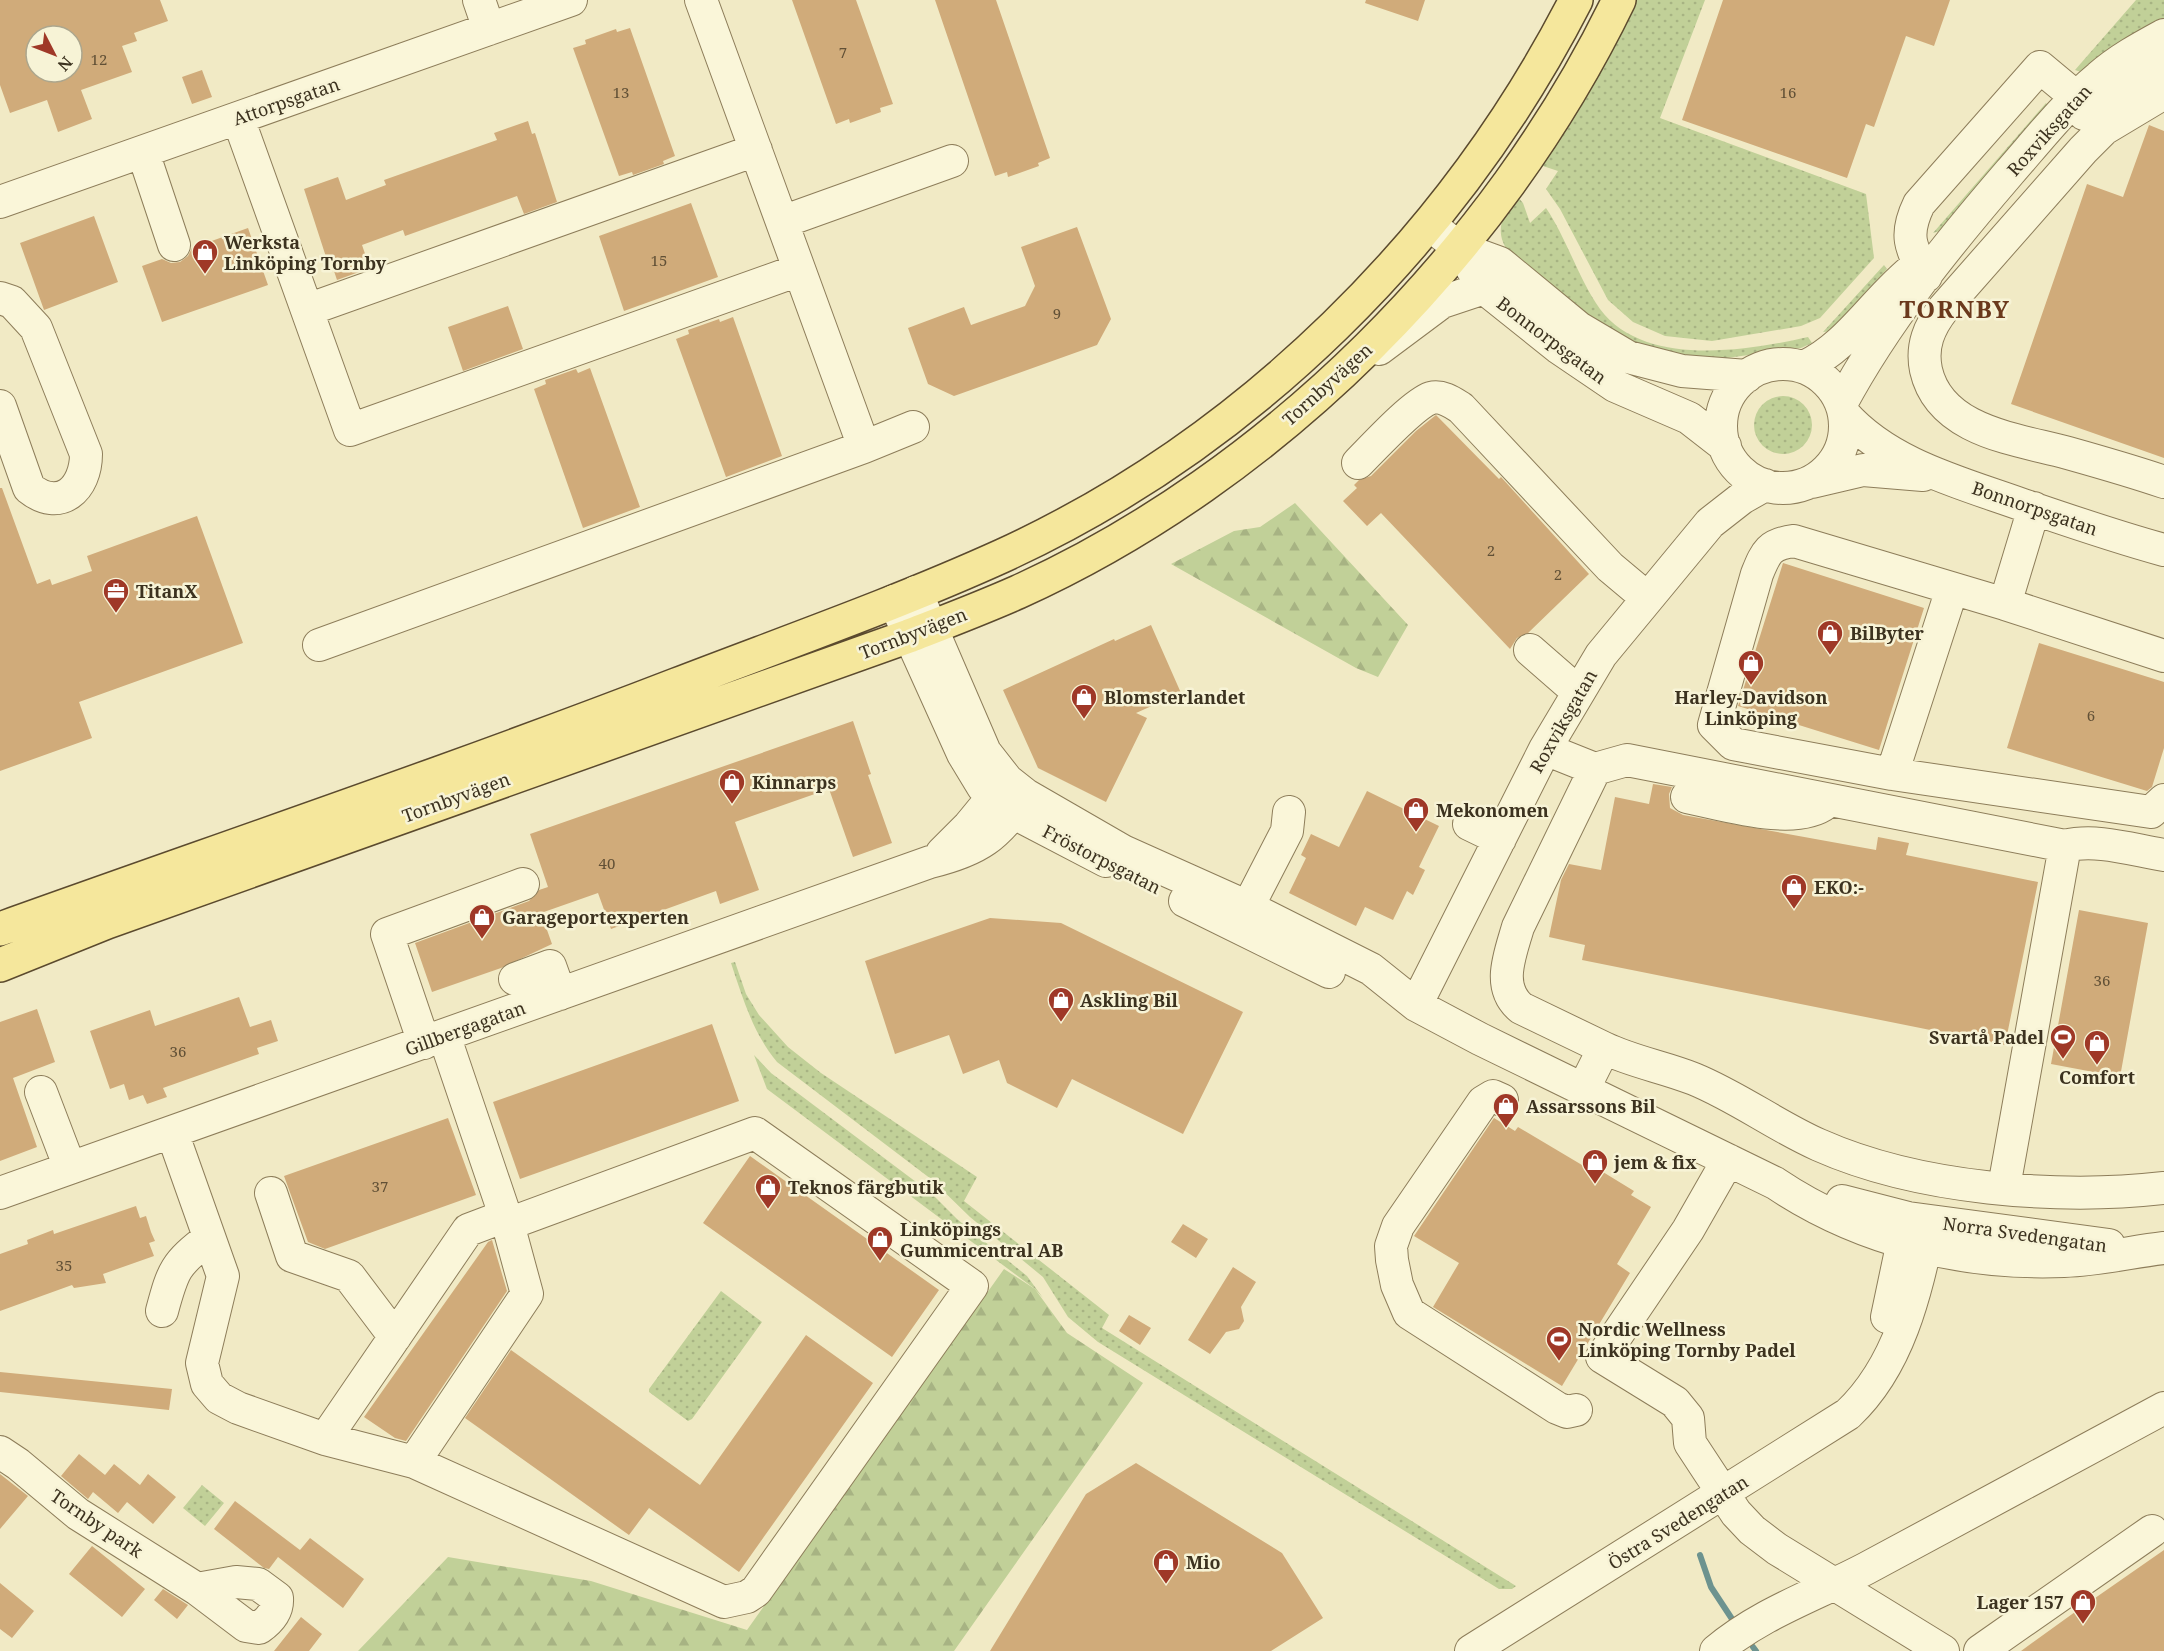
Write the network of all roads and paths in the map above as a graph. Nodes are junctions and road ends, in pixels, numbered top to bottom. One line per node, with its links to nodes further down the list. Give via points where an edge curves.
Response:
1 (479, 0): 7 (street)
2 (571, 0): 6 (street, Attorpsgatan)
3 (701, 0): 14 (street)
4 (1576, 0): 19 (main road, Tornbyvägen, via 1517,103)
5 (1619, 0): 21 (main road, Tornbyvägen, via 1552,120)
6 (534, 6): 7 (street, Attorpsgatan)
7 (489, 29): 12 (street, Attorpsgatan)
8 (2164, 35): 11 (street, Roxviksgatan, via 2124,58)
9 (2164, 60): 13 (street)
10 (2164, 93): 37 (street, via 2104,129 2084,150 1944,308 1923,347 1928,378 1937,396 1967,422 2018,441)
11 (2076, 97): 13 (street, Roxviksgatan); 23 (street, via 2040,67 1918,204 1910,222 1909,242)
12 (238, 118): 15 (street, Attorpsgatan); 26 (street)
13 (2039, 139): 23 (street, Roxviksgatan)
14 (756, 150): 18 (street); 26 (street)
15 (143, 152): 17 (street, Attorpsgatan); 20 (street)
16 (952, 161): 18 (street)
17 (0, 202)
18 (782, 222): 22 (street)
19 (1429, 224): 21 (street, Bonnorpsgatan); 46 (main road, Tornbyvägen, via 1316,344 1206,435 1094,508 1005,554)
20 (174, 245)
21 (1459, 248): 24 (street, Bonnorpsgatan); 28 (street, Bonnorpsgatan, via 1500,263 1579,328 1628,357 1682,371); 29 (main road, Tornbyvägen, via 1410,304)
22 (799, 270): 26 (street, via 350,430); 33 (street)
23 (1922, 270): 27 (street, Roxviksgatan, via 1902,278 1833,350); 31 (street, Roxviksgatan, via 1858,372)
24 (1484, 288): 29 (street, via 1442,302); 34 (street, Bonnorpsgatan, via 1586,369 1644,400 1689,418)
25 (0, 298): 30 (street, via 12,302 36,328 86,454 86,466 74,491 51,499 38,496 29,488)
26 (307, 310)
27 (1804, 367): 28 (street, via 1768,366); 31 (street, via 1830,385)
28 (1747, 376): 34 (street, via 1736,386 1723,410 1721,422)
29 (1313, 398): 49 (main road, Tornbyvägen, via 1232,464 1115,540 1019,591)
30 (0, 406)
31 (1843, 409): 36 (street, Bonnorpsgatan, via 1872,441); 38 (street, via 1844,438 1839,452 1819,477)
32 (913, 427): 33 (street)
33 (864, 447): 50 (street)
34 (1729, 455): 39 (street, via 1746,475); 41 (street, Roxviksgatan, via 1721,500)
35 (1358, 463): 47 (street, via 1420,405 1433,397 1448,399 1461,408 1610,567)
36 (1945, 477): 38 (street, Bonnorpsgatan, via 1863,470); 40 (street, Bonnorpsgatan)
37 (2164, 482)
38 (1804, 484): 39 (street, via 1782,488)
39 (1765, 485): 41 (street, Roxviksgatan)
40 (2034, 508): 42 (street, Bonnorpsgatan); 48 (street)
41 (1710, 523): 47 (street, Roxviksgatan)
42 (2125, 539): 43 (street, Bonnorpsgatan); 44 (street, Bonnorpsgatan)
43 (2164, 550)
44 (2164, 566)
45 (1952, 590): 48 (street); 56 (street); 56 (street, via 1794,541 1777,543 1765,556 1757,574 1714,725 1733,744)
46 (905, 597): 49 (street, Fröstorpsgatan); 68 (main road, Tornbyvägen, via 531,741)
47 (1647, 598): 53 (street, Roxviksgatan)
48 (2005, 604): 52 (street)
49 (920, 632): 57 (street, Fröstorpsgatan, via 963,754); 69 (main road, Tornbyvägen, via 118,918)
50 (319, 645)
51 (1530, 650): 53 (street)
52 (2164, 656)
53 (1577, 691): 54 (street, Roxviksgatan)
54 (1545, 749): 55 (street); 63 (street, Roxviksgatan)
55 (1595, 769): 59 (street, via 1627,760); 74 (street, via 1518,927 1510,952 1506,989 1521,1008)
56 (1892, 774): 60 (street, via 2151,812)
57 (1010, 796): 67 (street, Fröstorpsgatan); 71 (street, Gillbergagatan, via 930,862)
58 (1687, 797): 59 (street, via 1779,814 1819,808)
59 (1830, 800): 64 (street)
60 (2164, 800)
61 (1289, 812): 67 (street, via 1287,831)
62 (1469, 824): 63 (street)
63 (1500, 839): 72 (street, Roxviksgatan)
64 (2065, 846): 65 (street, via 2096,844); 81 (street)
65 (2164, 855)
66 (523, 884): 73 (street, via 387,934)
67 (1243, 917): 72 (street, Fröstorpsgatan, via 1361,988)
68 (0, 929)
69 (0, 966)
70 (515, 979): 71 (street, via 550,966)
71 (560, 994): 73 (street, Gillbergagatan)
72 (1416, 1005): 75 (street, Fröstorpsgatan)
73 (434, 1039): 78 (street, Gillbergagatan); 85 (street)
74 (1604, 1048): 75 (street); 81 (street, via 1694,1079 1845,1156 1948,1181)
75 (1583, 1090): 79 (street, Fröstorpsgatan)
76 (41, 1092): 80 (street)
77 (1502, 1100): 92 (street, via 1493,1096 1483,1101 1398,1226 1391,1246 1397,1285 1409,1313 1557,1408)
78 (172, 1132): 80 (street, Gillbergagatan); 87 (street)
79 (1728, 1160): 86 (street, Fröstorpsgatan, via 1775,1183 1811,1207); 96 (street, via 1688,1230 1602,1357 1675,1402 1688,1418 1689,1443)
80 (70, 1168): 83 (street, Gillbergagatan)
81 (2004, 1187): 82 (street, via 2074,1194)
82 (2164, 1188)
83 (0, 1193)
84 (271, 1193): 90 (street, via 292,1256 349,1276)
85 (507, 1220): 90 (street, via 468,1230); 95 (street, via 527,1294); 95 (street, via 755,1133 972,1286 756,1591 735,1600 724,1602)
86 (1917, 1232): 88 (street, Norra Svedengatan, via 1975,1258 2065,1261); 96 (street, Östra Svedengatan, via 1875,1383 1848,1414)
87 (209, 1238): 89 (street, via 181,1260 171,1277); 93 (street, via 224,1276 202,1364 207,1384 219,1398 238,1408)
88 (2153, 1249)
89 (162, 1311)
90 (395, 1337): 93 (street)
91 (2164, 1408): 98 (street)
92 (1576, 1410)
93 (325, 1439): 95 (street)
94 (0, 1452): 99 (street, Tornby park, via 78,1514)
95 (414, 1462)
96 (1723, 1494): 98 (street, via 1752,1530); 100 (street, Östra Svedengatan)
97 (2152, 1531): 103 (street)
98 (1835, 1584): 101 (street, via 1782,1609); 102 (street)
99 (197, 1589)
100 (1472, 1651)
101 (1716, 1651)
102 (1943, 1651)
103 (1980, 1651)

